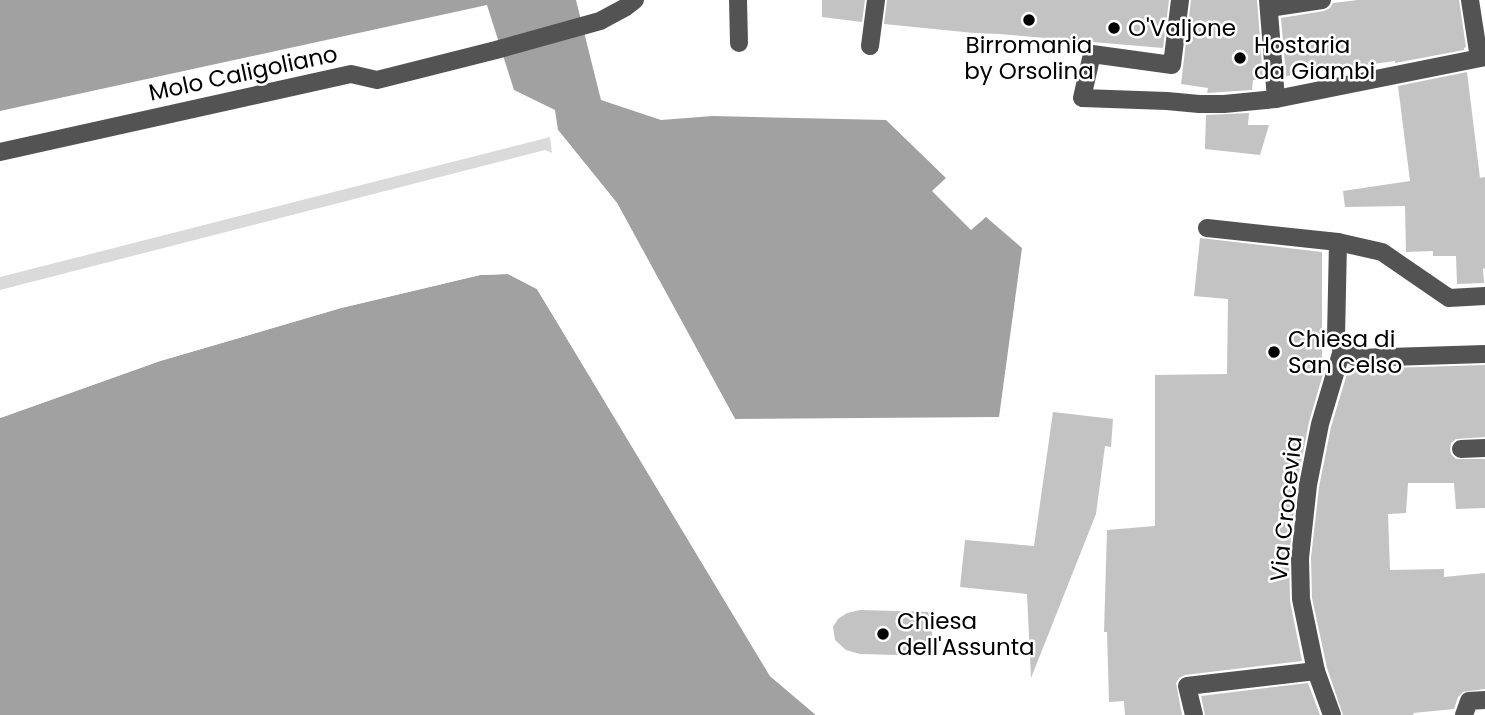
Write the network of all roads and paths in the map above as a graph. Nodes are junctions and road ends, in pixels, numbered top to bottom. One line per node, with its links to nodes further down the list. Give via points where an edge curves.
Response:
1 (635, 0): 12 (street, Molo Caligoliano, via 600,21 377,80 351,74)
2 (738, 0): 8 (street)
3 (876, 0): 9 (street)
4 (1180, 0): 11 (street, via 1172,65 1092,54 1082,98 1199,104)
5 (1322, 0): 7 (street)
6 (1470, 0): 10 (street)
7 (1268, 4): 11 (street)
8 (739, 43)
9 (870, 46)
10 (1482, 58): 11 (street)
11 (1276, 99)
12 (0, 152)
13 (1207, 228): 14 (street)
14 (1338, 243): 15 (street, via 1382,252 1449,298); 16 (street, via 1336,337)
15 (1485, 296)
16 (1342, 350): 17 (street, via 1357,358); 20 (street, Via Crocevia, via 1320,425 1300,558 1301,599)
17 (1485, 354)
18 (1485, 448): 19 (street)
19 (1461, 449)
20 (1316, 671): 22 (street, via 1187,687); 23 (street, Via Crocevia)
21 (1485, 700): 24 (street, via 1469,701)
22 (1194, 715)
23 (1332, 715)
24 (1464, 715)

